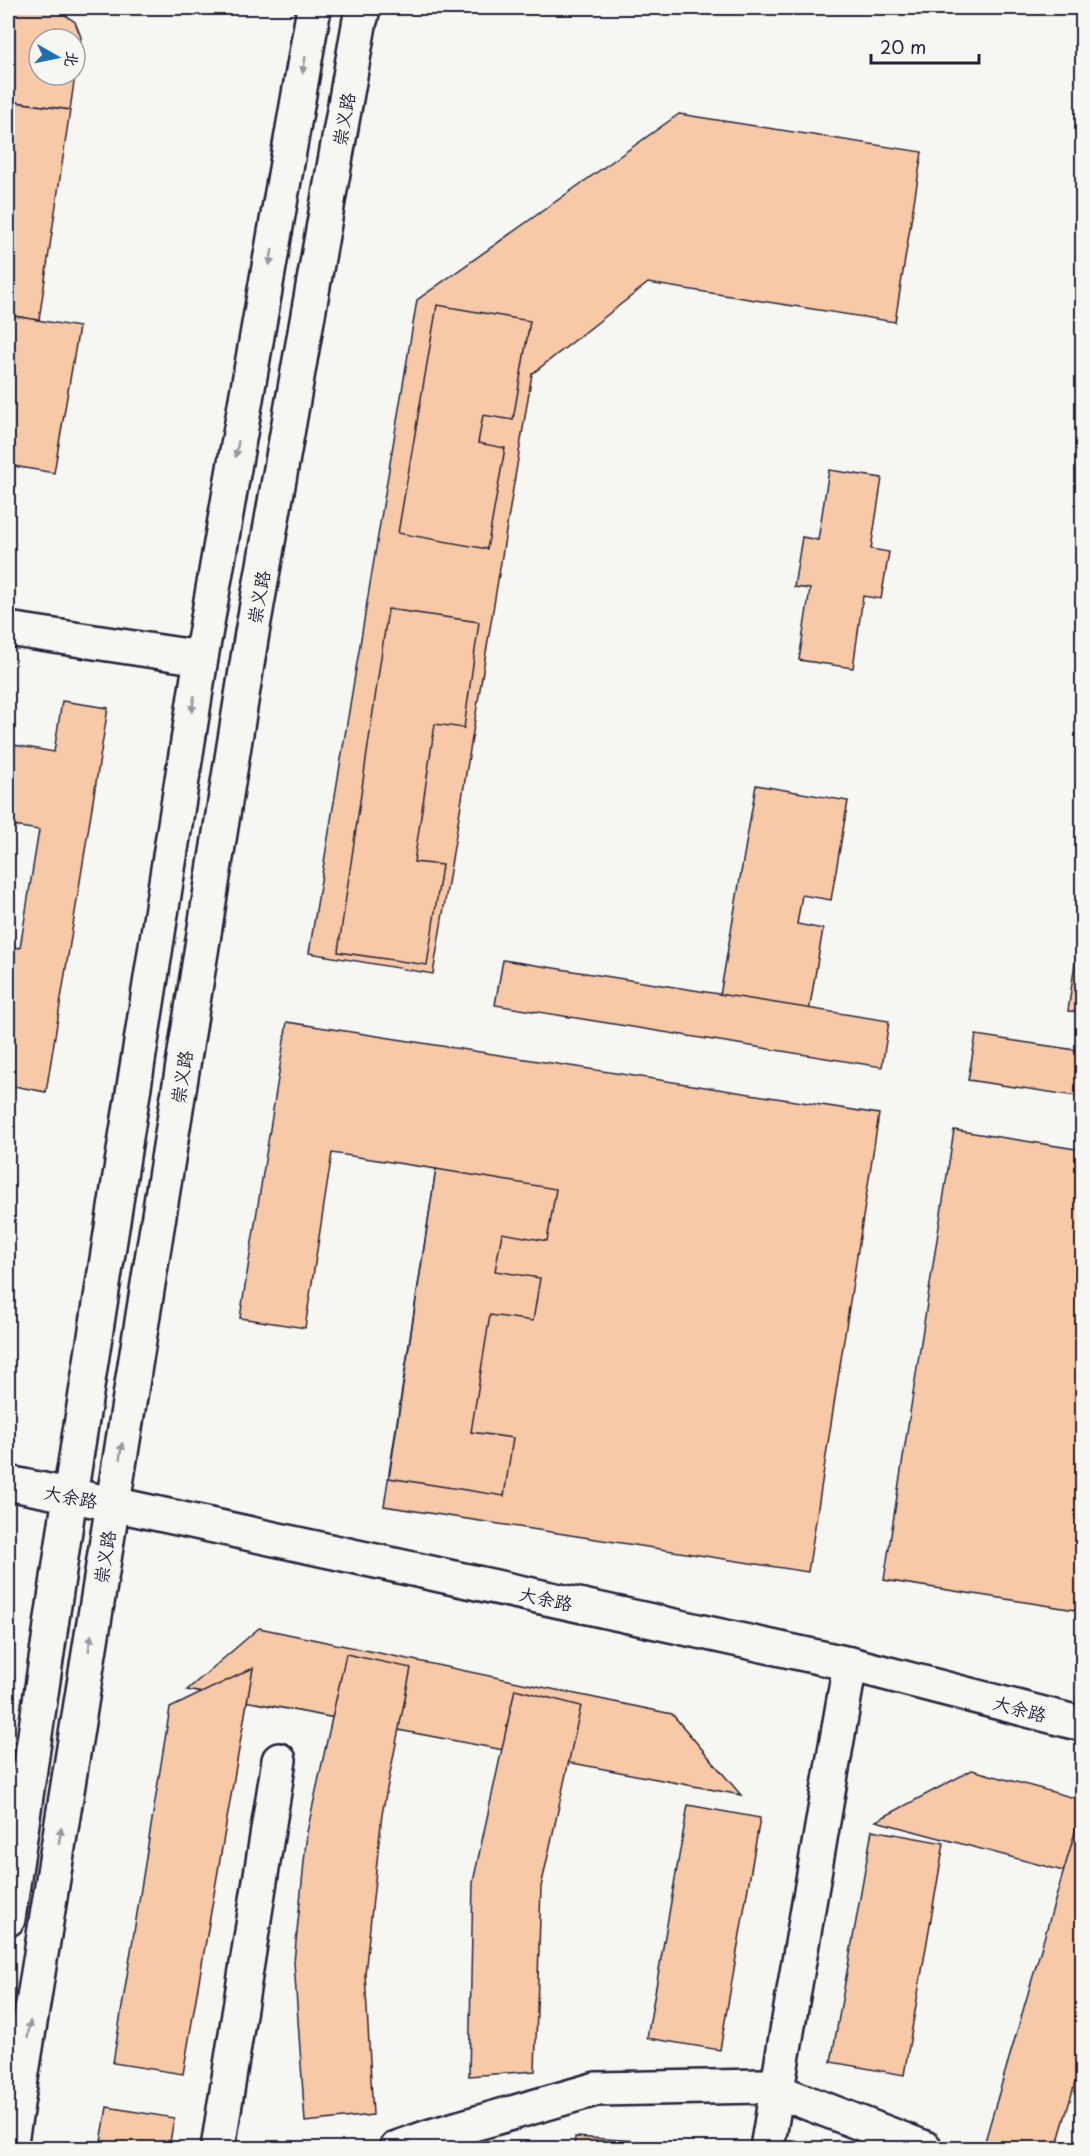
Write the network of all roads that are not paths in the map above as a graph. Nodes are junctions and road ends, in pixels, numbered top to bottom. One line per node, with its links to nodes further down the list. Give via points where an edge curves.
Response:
1 (314, 8): 4 (main road, one-way to 4)
2 (362, 11): 7 (main road, 崇义路, one-way to 2, via 252,633)
3 (8, 629): 4 (main road)
4 (201, 658): 6 (main road, one-way to 6)
5 (8, 1483): 6 (main road, 大余路)
6 (70, 1496): 7 (main road, 大余路); 11 (main road)
7 (112, 1504): 8 (main road, 大余路); 14 (main road, 崇义路, one-way to 7)
8 (850, 1664): 9 (main road, 大余路); 12 (main road)
9 (1083, 1725)
10 (279, 1760): 15 (main road)
11 (8, 1919)
12 (776, 2091): 13 (main road, via 764,2086 596,2089); 17 (main road); 18 (main road)
13 (441, 2141): 16 (main road)
14 (10, 2148)
15 (218, 2148)
16 (397, 2148)
17 (767, 2148)
18 (925, 2148)

